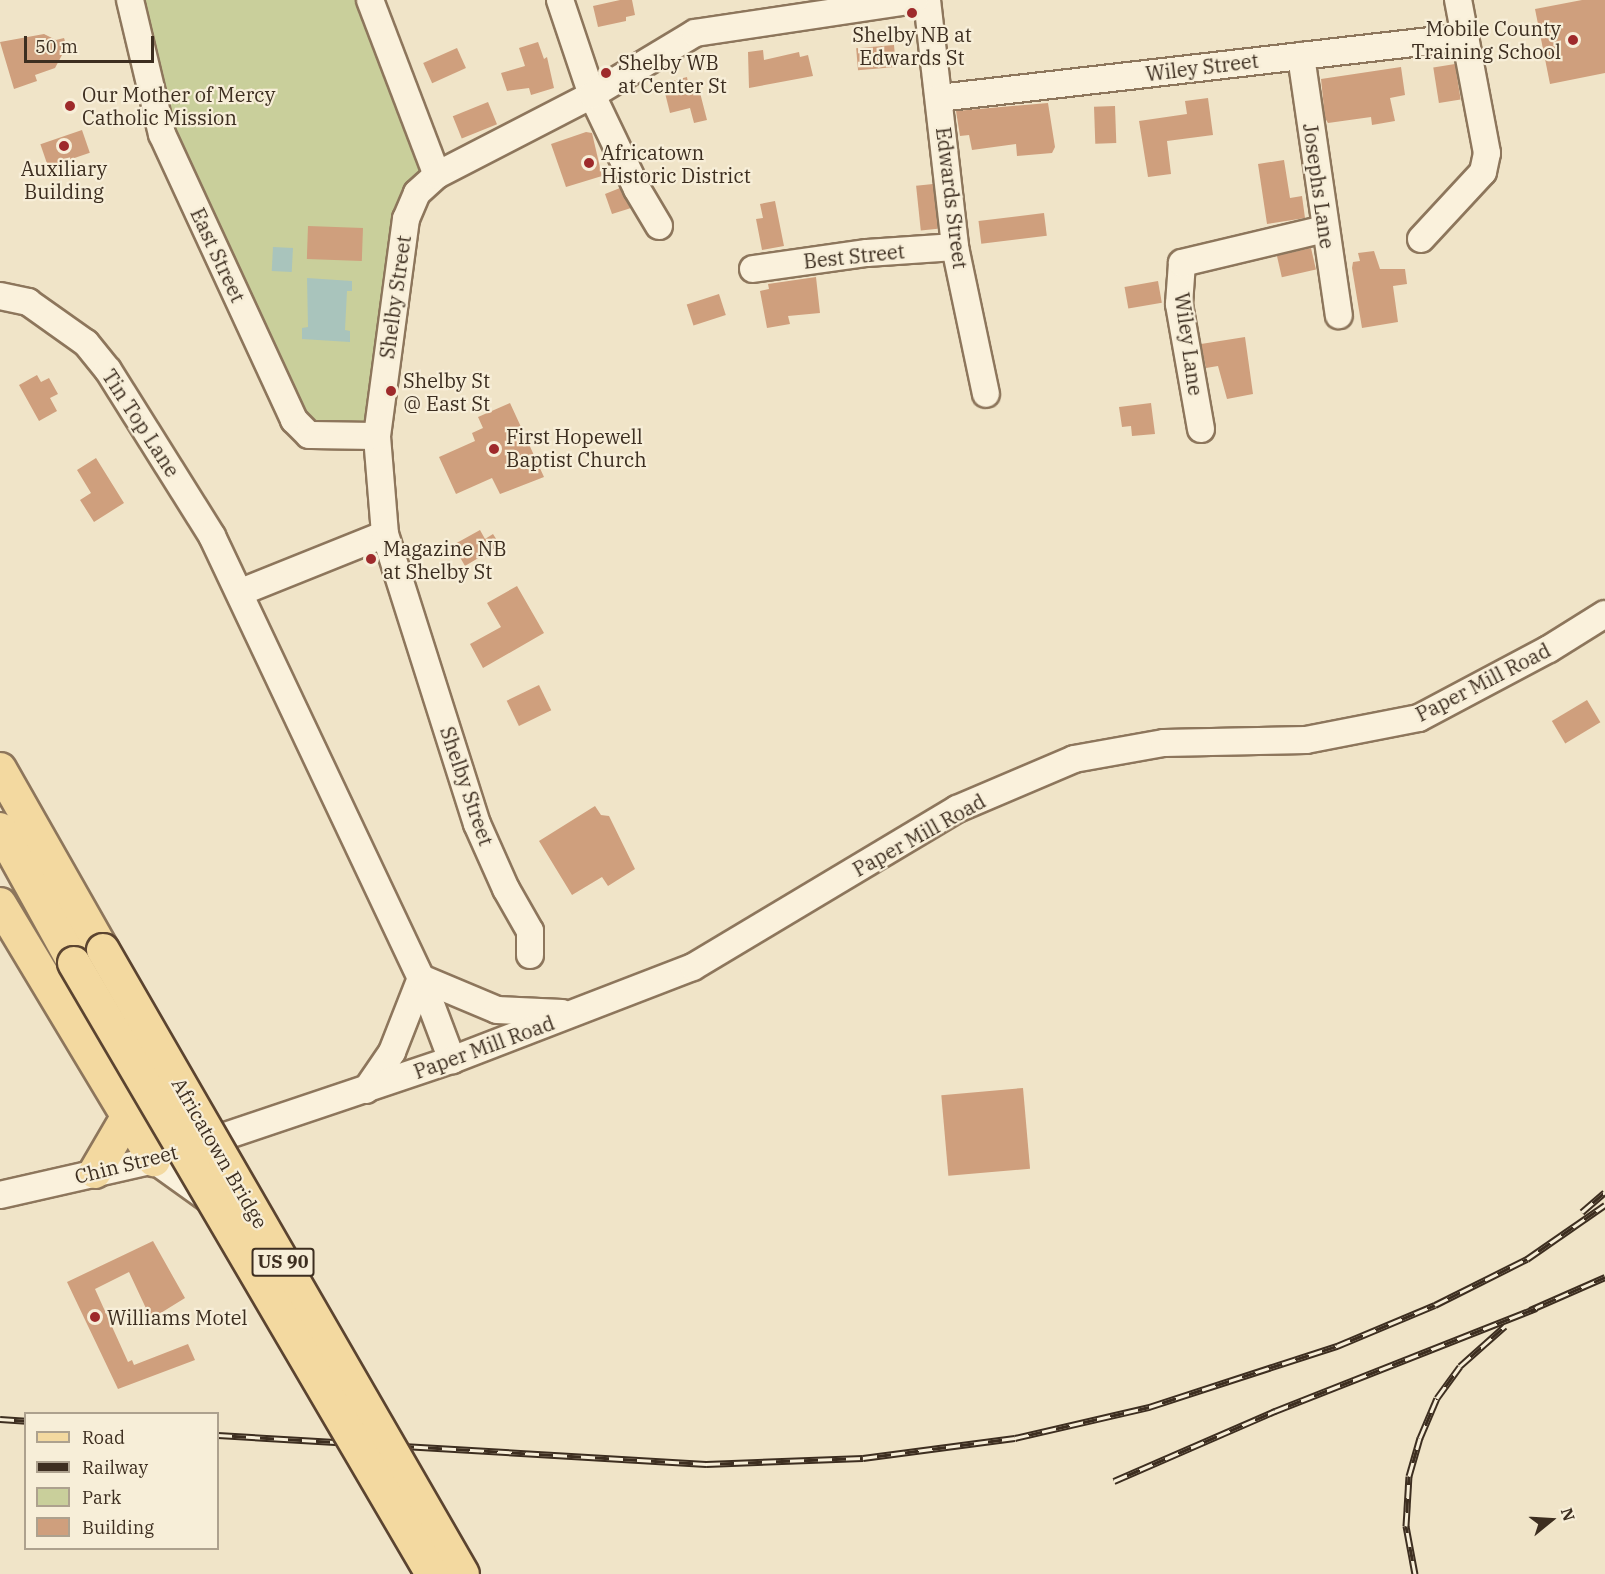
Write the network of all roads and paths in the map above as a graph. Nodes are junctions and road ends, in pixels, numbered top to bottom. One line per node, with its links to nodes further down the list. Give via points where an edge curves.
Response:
1 (130, 0): 21 (street, East Street, via 162,134 294,420 309,435)
2 (370, 0): 11 (street)
3 (561, 0): 9 (street)
4 (915, 0): 9 (street, Shelby Street, via 695,33)
5 (927, 0): 10 (street, Edwards Street)
6 (1458, 0): 7 (street)
7 (1465, 37): 8 (street, Wiley Street); 14 (street, via 1487,153 1483,172)
8 (1301, 56): 10 (street, Wiley Street); 13 (street, Josephs Lane)
9 (592, 95): 11 (street, Shelby Street); 12 (street, via 637,189)
10 (939, 98): 15 (street, Edwards Street)
11 (437, 175): 21 (street, Shelby Street, via 417,193 406,219)
12 (660, 226)
13 (1325, 229): 18 (street, Josephs Lane); 20 (street, Wiley Lane, via 1182,263 1179,304)
14 (1421, 239)
15 (955, 246): 16 (street, Best Street); 19 (street, Edwards Street)
16 (753, 268)
17 (0, 296): 23 (street, Tin Top Lane, via 28,302 86,343 108,370 178,480)
18 (1339, 315)
19 (986, 394)
20 (1201, 429)
21 (377, 436): 22 (street, Shelby Street)
22 (386, 534): 23 (street); 28 (street, Shelby Street, via 477,824 530,931)
23 (241, 592): 29 (street, Tin Top Lane)
24 (1605, 614): 30 (street, Paper Mill Road, via 1549,649 1419,717 1306,740 1164,743 1074,759 957,809 693,968)
25 (0, 769): 40 (main road, Africatown Bridge / US 90, bridge)
26 (0, 829): 38 (main road, Africatown Bridge / US 90, bridge, via 74,963)
27 (0, 904): 33 (main road)
28 (530, 955)
29 (421, 978): 30 (street, via 497,1010); 31 (street, Tin Top Lane); 32 (street, via 392,1052)
30 (573, 1013): 31 (street, Paper Mill Road)
31 (452, 1060): 32 (street, Paper Mill Road)
32 (366, 1090): 34 (street, Paper Mill Road)
33 (129, 1114): 35 (main road); 36 (main road)
34 (250, 1128): 35 (street, Chin Street)
35 (154, 1160): 36 (street, Chin Street); 39 (street, via 240,1222)
36 (95, 1172): 37 (street, Chin Street)
37 (0, 1196)
38 (432, 1574)
39 (440, 1574)
40 (463, 1574)

